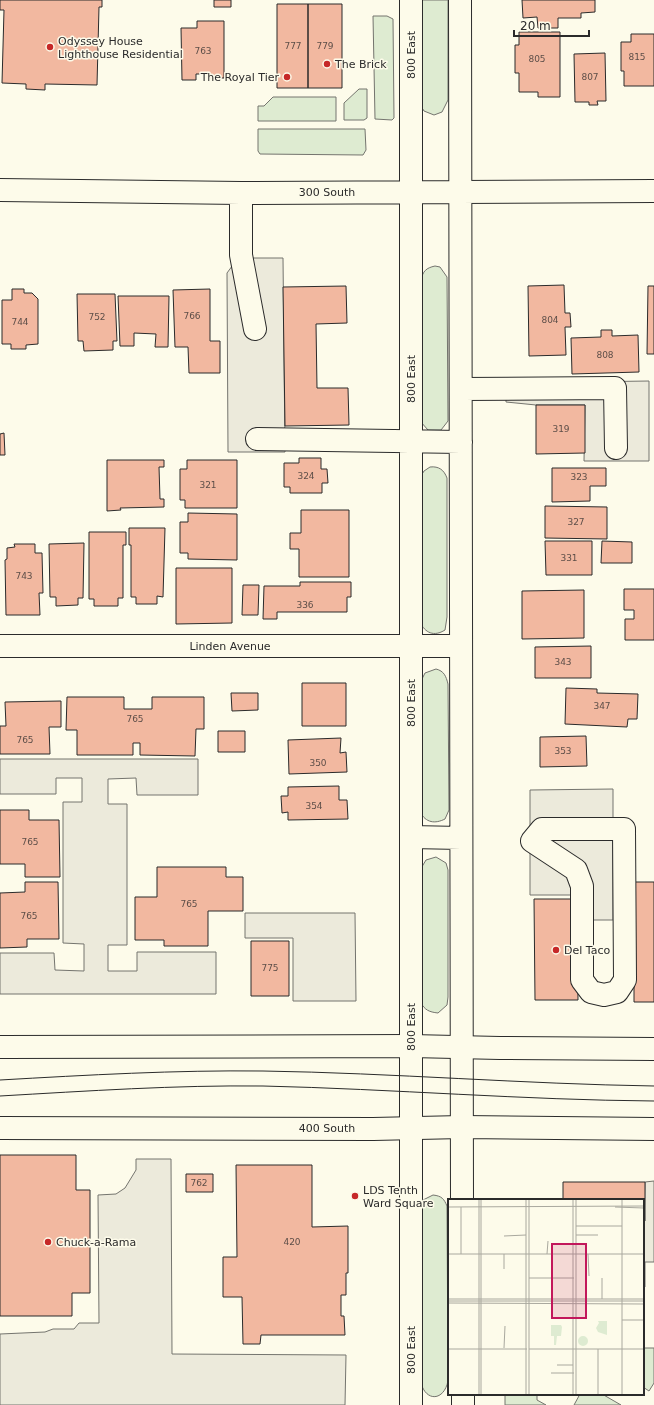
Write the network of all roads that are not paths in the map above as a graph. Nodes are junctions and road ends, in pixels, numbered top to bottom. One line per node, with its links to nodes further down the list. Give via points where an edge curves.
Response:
1 (411, 0): 4 (street, 800 East)
2 (460, 0): 5 (street)
3 (0, 190): 7 (street, 300 South)
4 (411, 192): 5 (street, 300 South); 7 (street, 300 South); 11 (street, 800 East)
5 (461, 192): 6 (street, 300 South); 9 (street)
6 (654, 192)
7 (241, 193): 8 (street, via 241,255)
8 (254, 329)
9 (461, 389): 12 (street); 13 (street, via 615,388)
10 (257, 439): 11 (street)
11 (411, 441): 12 (street); 15 (street, 800 East)
12 (461, 442): 16 (street)
13 (616, 448)
14 (0, 646): 15 (street, Linden Avenue)
15 (411, 646): 16 (street, Linden Avenue); 17 (street, 800 East)
16 (461, 646): 18 (street)
17 (411, 837): 18 (street); 20 (street, 800 East)
18 (461, 838): 22 (street)
19 (532, 841): 19 (street, via 542,829 624,829 625,980 617,992 591,992 582,980 582,886 576,870)
20 (411, 1046): 21 (street); 22 (street); 24 (street, 800 East)
21 (0, 1047)
22 (462, 1047): 23 (street); 25 (street)
23 (654, 1049)
24 (410, 1127): 25 (street, 400 South); 26 (street, 400 South); 29 (street, 800 East)
25 (462, 1127): 27 (street, 400 South); 28 (street)
26 (0, 1128)
27 (654, 1129)
28 (462, 1199)
29 (411, 1405)

